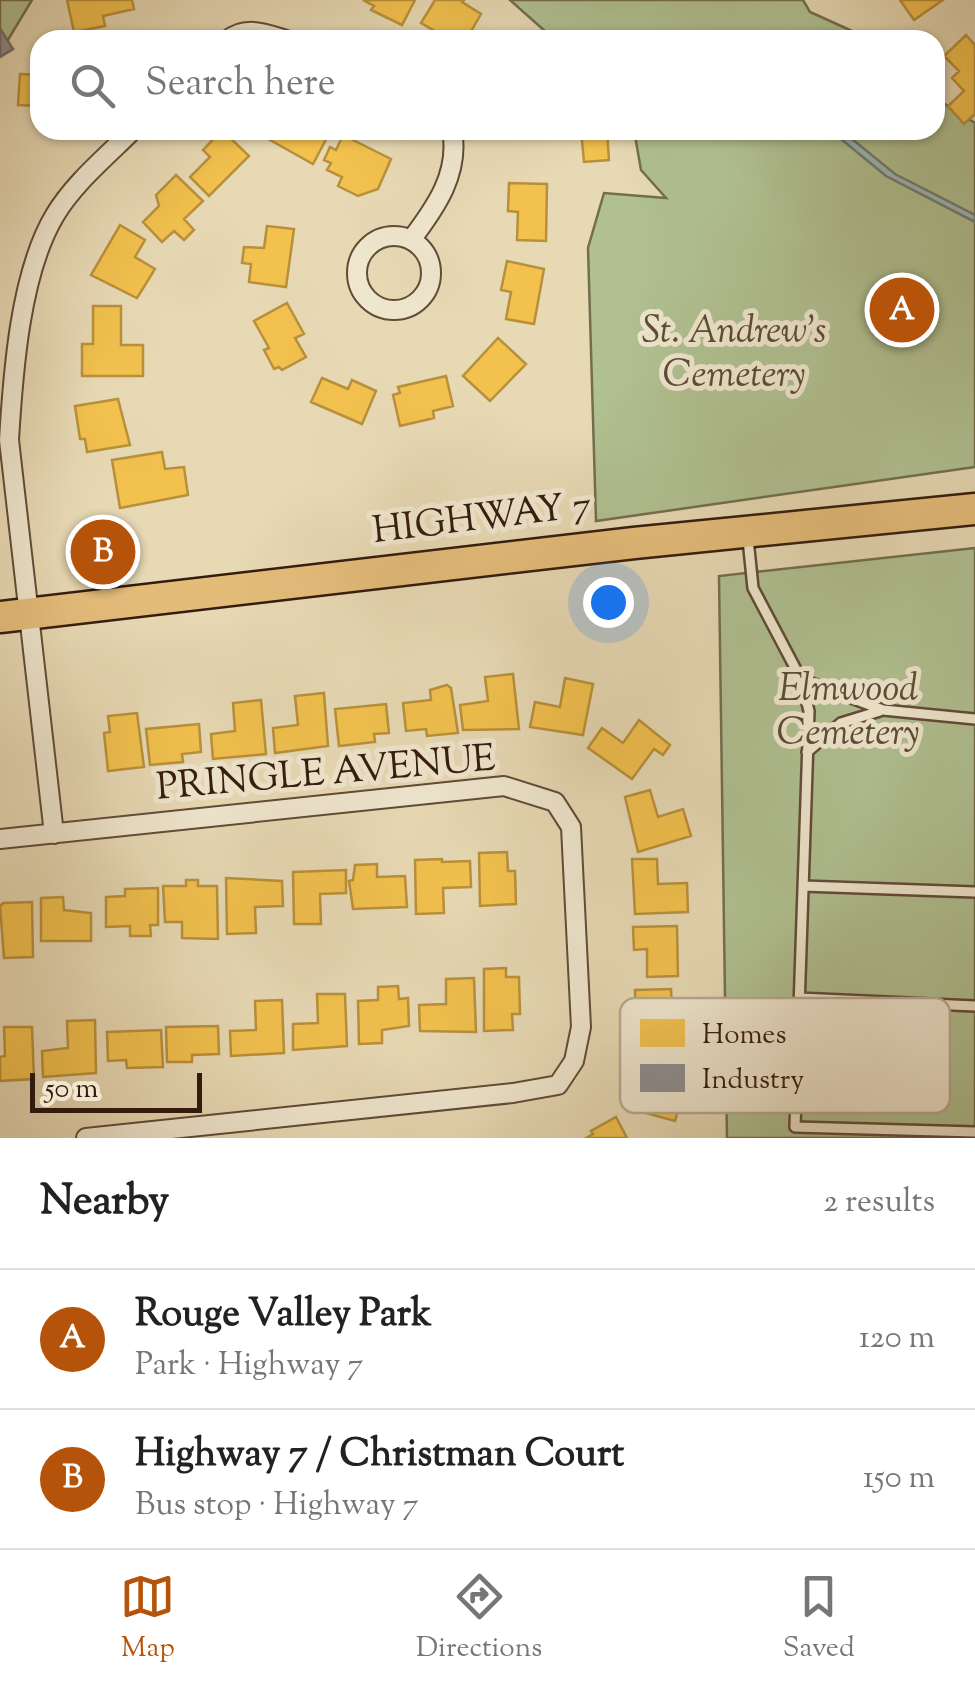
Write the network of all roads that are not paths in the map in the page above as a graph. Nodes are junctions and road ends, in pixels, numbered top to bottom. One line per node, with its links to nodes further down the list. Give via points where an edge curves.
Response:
1 (124, 140): 6 (street, via 56,214 33,266 12,384)
2 (453, 140): 3 (street, via 448,180)
3 (410, 240): 3 (street, via 382,238 361,256 358,284 377,306 405,308 427,290 429,261)
4 (975, 509): 5 (main road, HIGHWAY 7)
5 (747, 532): 6 (main road, HIGHWAY 7); 7 (lane, via 753,588)
6 (14, 616): 11 (street)
7 (801, 678): 8 (lane); 10 (lane)
8 (883, 710): 9 (lane); 10 (lane, via 841,723)
9 (975, 720)
10 (807, 752): 13 (lane)
11 (54, 834): 12 (street); 20 (street, PRINGLE AVENUE, via 504,786 555,802 571,827 581,1027 574,1061 558,1085)
12 (0, 839)
13 (803, 886): 14 (lane); 15 (lane)
14 (975, 892)
15 (799, 998)
16 (950, 1005): 17 (lane)
17 (975, 1006)
18 (795, 1113): 19 (lane, via 794,1127)
19 (975, 1132)
20 (86, 1138)

